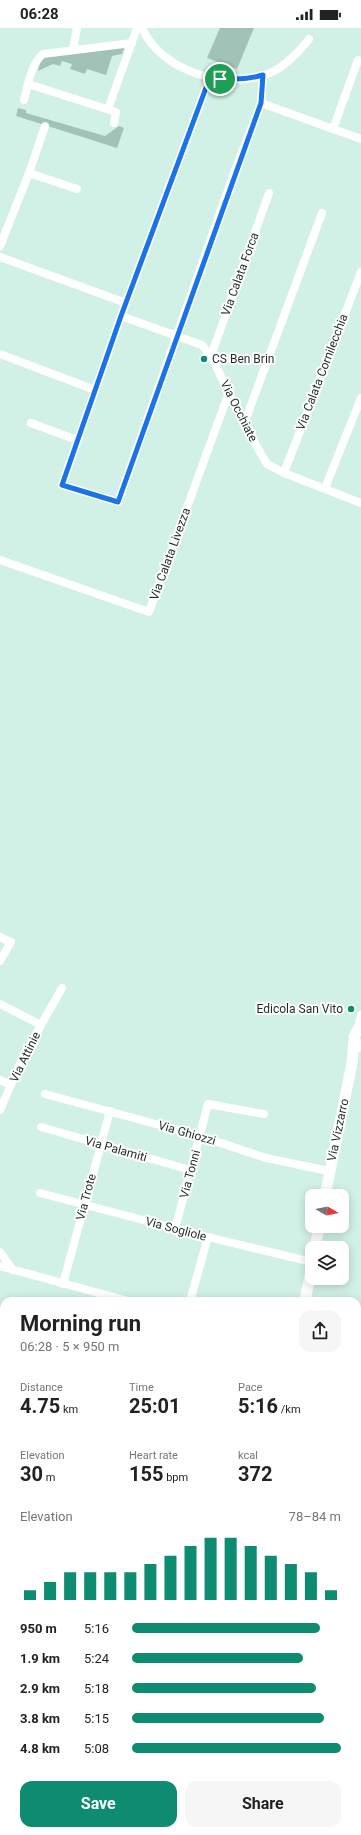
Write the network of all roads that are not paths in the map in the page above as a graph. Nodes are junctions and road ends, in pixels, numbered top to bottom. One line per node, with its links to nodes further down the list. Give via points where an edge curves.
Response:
1 (77, 28): 6 (street)
2 (137, 28): 5 (street)
3 (142, 28): 9 (street, via 150,42 164,56 192,72)
4 (309, 39): 8 (street, via 287,63)
5 (132, 43): 6 (street); 13 (street)
6 (73, 49): 10 (street, via 43,54 38,58)
7 (358, 60): 16 (street)
8 (263, 75): 9 (street, via 234,79); 12 (street)
9 (210, 77): 25 (street)
10 (28, 84): 11 (street); 13 (street)
11 (24, 100)
12 (261, 103): 16 (street); 27 (street)
13 (108, 109): 14 (street, via 116,112)
14 (114, 124)
15 (45, 126): 18 (street)
16 (333, 129): 17 (street)
17 (361, 139)
18 (30, 173): 19 (street); 22 (street)
19 (77, 189)
20 (268, 193): 29 (street, Via Calata Forca)
21 (322, 213): 34 (street)
22 (0, 246)
23 (0, 257): 25 (street)
24 (361, 272): 36 (street, Via Calata Cornilecchia)
25 (126, 304): 26 (street)
26 (121, 316): 27 (street, Via Occhiate); 30 (street)
27 (176, 336): 29 (street, Via Occhiate, via 202,346); 35 (street, via 118,502 62,485)
28 (0, 354): 30 (street)
29 (211, 356): 31 (street, Via Occhiate)
30 (95, 390): 35 (street)
31 (229, 392): 34 (street, Via Occhiate); 39 (street, Via Calata Livezza, via 149,612)
32 (361, 398): 37 (street)
33 (31, 423): 35 (street)
34 (244, 424): 36 (street, Via Occhiate, via 267,464)
35 (78, 440)
36 (284, 473): 37 (street, Via Occhiate)
37 (325, 488): 38 (street, Via Occhiate)
38 (361, 503)
39 (0, 560)
40 (0, 937): 41 (street, via 11,942)
41 (0, 961)
42 (62, 988): 45 (street)
43 (0, 1004): 45 (street, Via Attinie)
44 (361, 1015): 46 (street)
45 (41, 1025): 49 (street, Via Attinie)
46 (359, 1028): 47 (street, Via Vizzarro, via 355,1033)
47 (359, 1048): 58 (street, Via Vizzarro, via 352,1063)
48 (0, 1080): 49 (street)
49 (11, 1085): 51 (street, Via Attinie)
50 (45, 1094): 52 (street, Via Ghiozzi)
51 (0, 1110)
52 (110, 1111): 55 (street, Via Ghiozzi); 56 (street, Via Trote)
53 (264, 1114): 55 (street, Via Tonni, via 208,1104)
54 (41, 1127): 56 (street, Via Palamiti)
55 (200, 1136): 57 (street, Via Tonni); 58 (street, Via Ghiozzi, via 266,1158)
56 (101, 1144): 57 (street, Via Palamiti); 61 (street, Via Trote)
57 (190, 1170): 62 (street, Via Tonni)
58 (329, 1171): 59 (street, Via Vizzarro)
59 (326, 1189)
60 (40, 1193): 61 (street, Via Sogliole)
61 (83, 1204): 62 (street, Via Sogliole); 68 (street, Via Trote)
62 (175, 1229): 63 (street, Via Sogliole)
63 (208, 1237): 65 (street, Via Sogliole); 71 (street)
64 (0, 1252): 67 (street)
65 (305, 1260)
66 (0, 1266): 67 (street)
67 (13, 1270): 68 (street)
68 (63, 1284): 70 (street)
69 (308, 1285): 72 (street)
70 (113, 1297)
71 (191, 1297)
72 (306, 1297)

